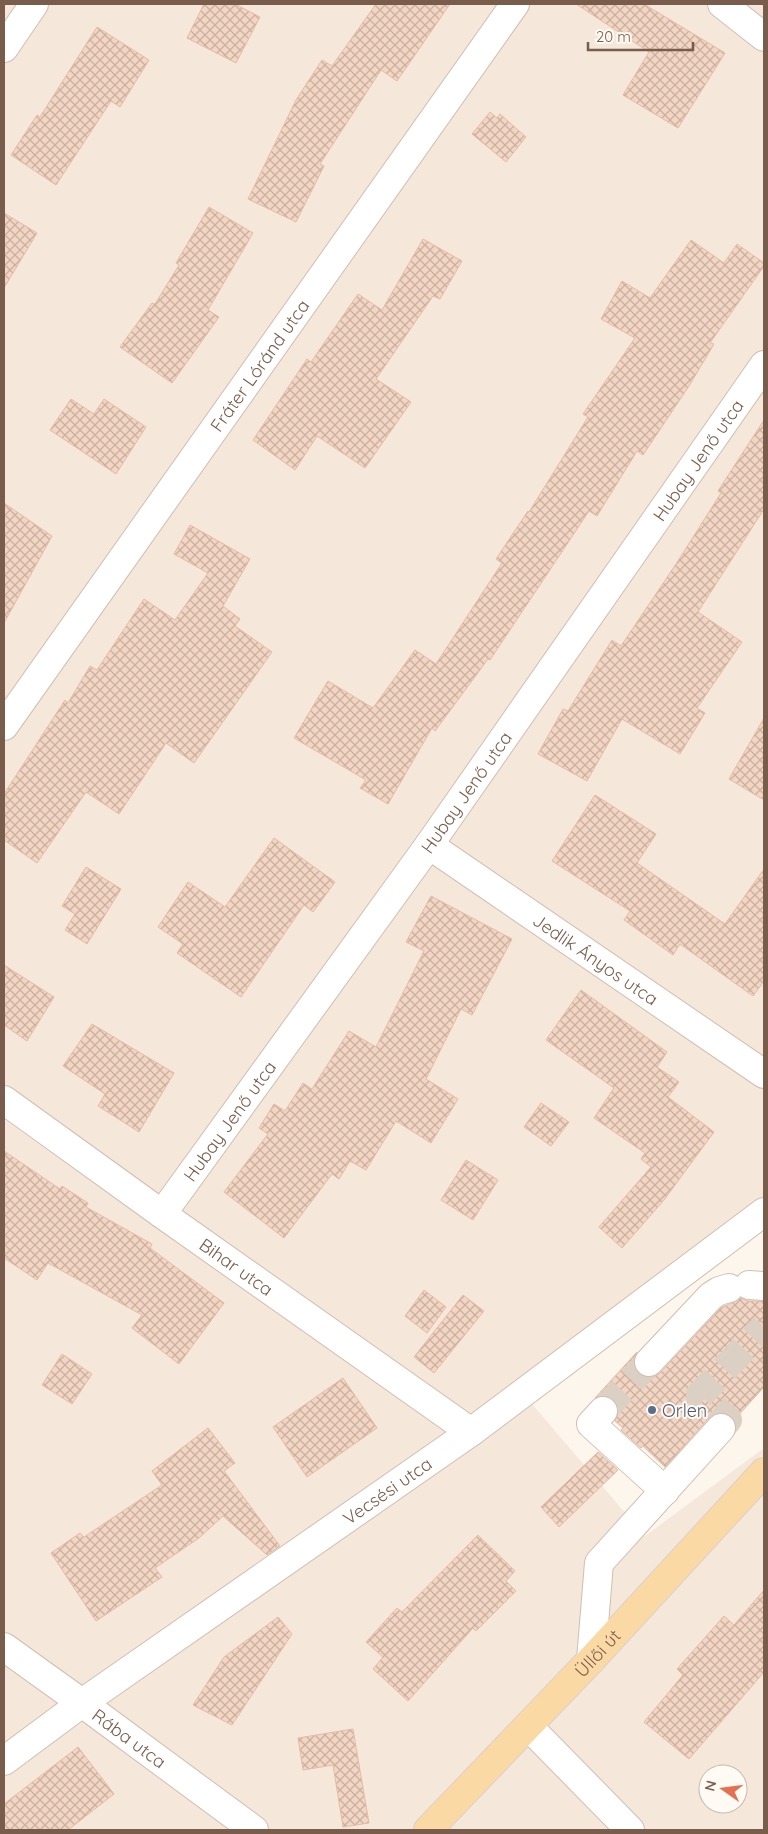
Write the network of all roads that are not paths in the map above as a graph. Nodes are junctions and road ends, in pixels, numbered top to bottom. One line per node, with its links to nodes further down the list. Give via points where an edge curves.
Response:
1 (34, 4): 5 (street)
2 (515, 4): 7 (street, Fráter Lóránd utca)
3 (722, 4): 4 (street)
4 (764, 37)
5 (4, 48)
6 (764, 366): 8 (street, Hubay Jenő utca)
7 (4, 726)
8 (428, 846): 9 (street, Jedlik Ányos utca); 12 (street, Hubay Jenő utca)
9 (764, 1074)
10 (4, 1100): 12 (street, Bihar utca)
11 (764, 1212): 17 (street, Vecsési utca)
12 (162, 1214): 17 (street, Bihar utca)
13 (747, 1286): 14 (street, via 719,1291 711,1296)
14 (649, 1362)
15 (603, 1411): 19 (street, via 591,1424)
16 (721, 1428): 19 (street)
17 (471, 1432): 22 (street, Vecsési utca)
18 (764, 1472): 21 (main road, Üllői út)
19 (665, 1491): 21 (street, via 599,1563)
20 (4, 1648): 22 (street, Rába utca)
21 (591, 1660): 23 (main road, Üllői út)
22 (82, 1703): 24 (street, Vecsési utca); 25 (street, Rába utca)
23 (528, 1726): 26 (main road, Üllői út); 27 (street)
24 (4, 1761)
25 (254, 1830)
26 (428, 1830)
27 (630, 1830)

